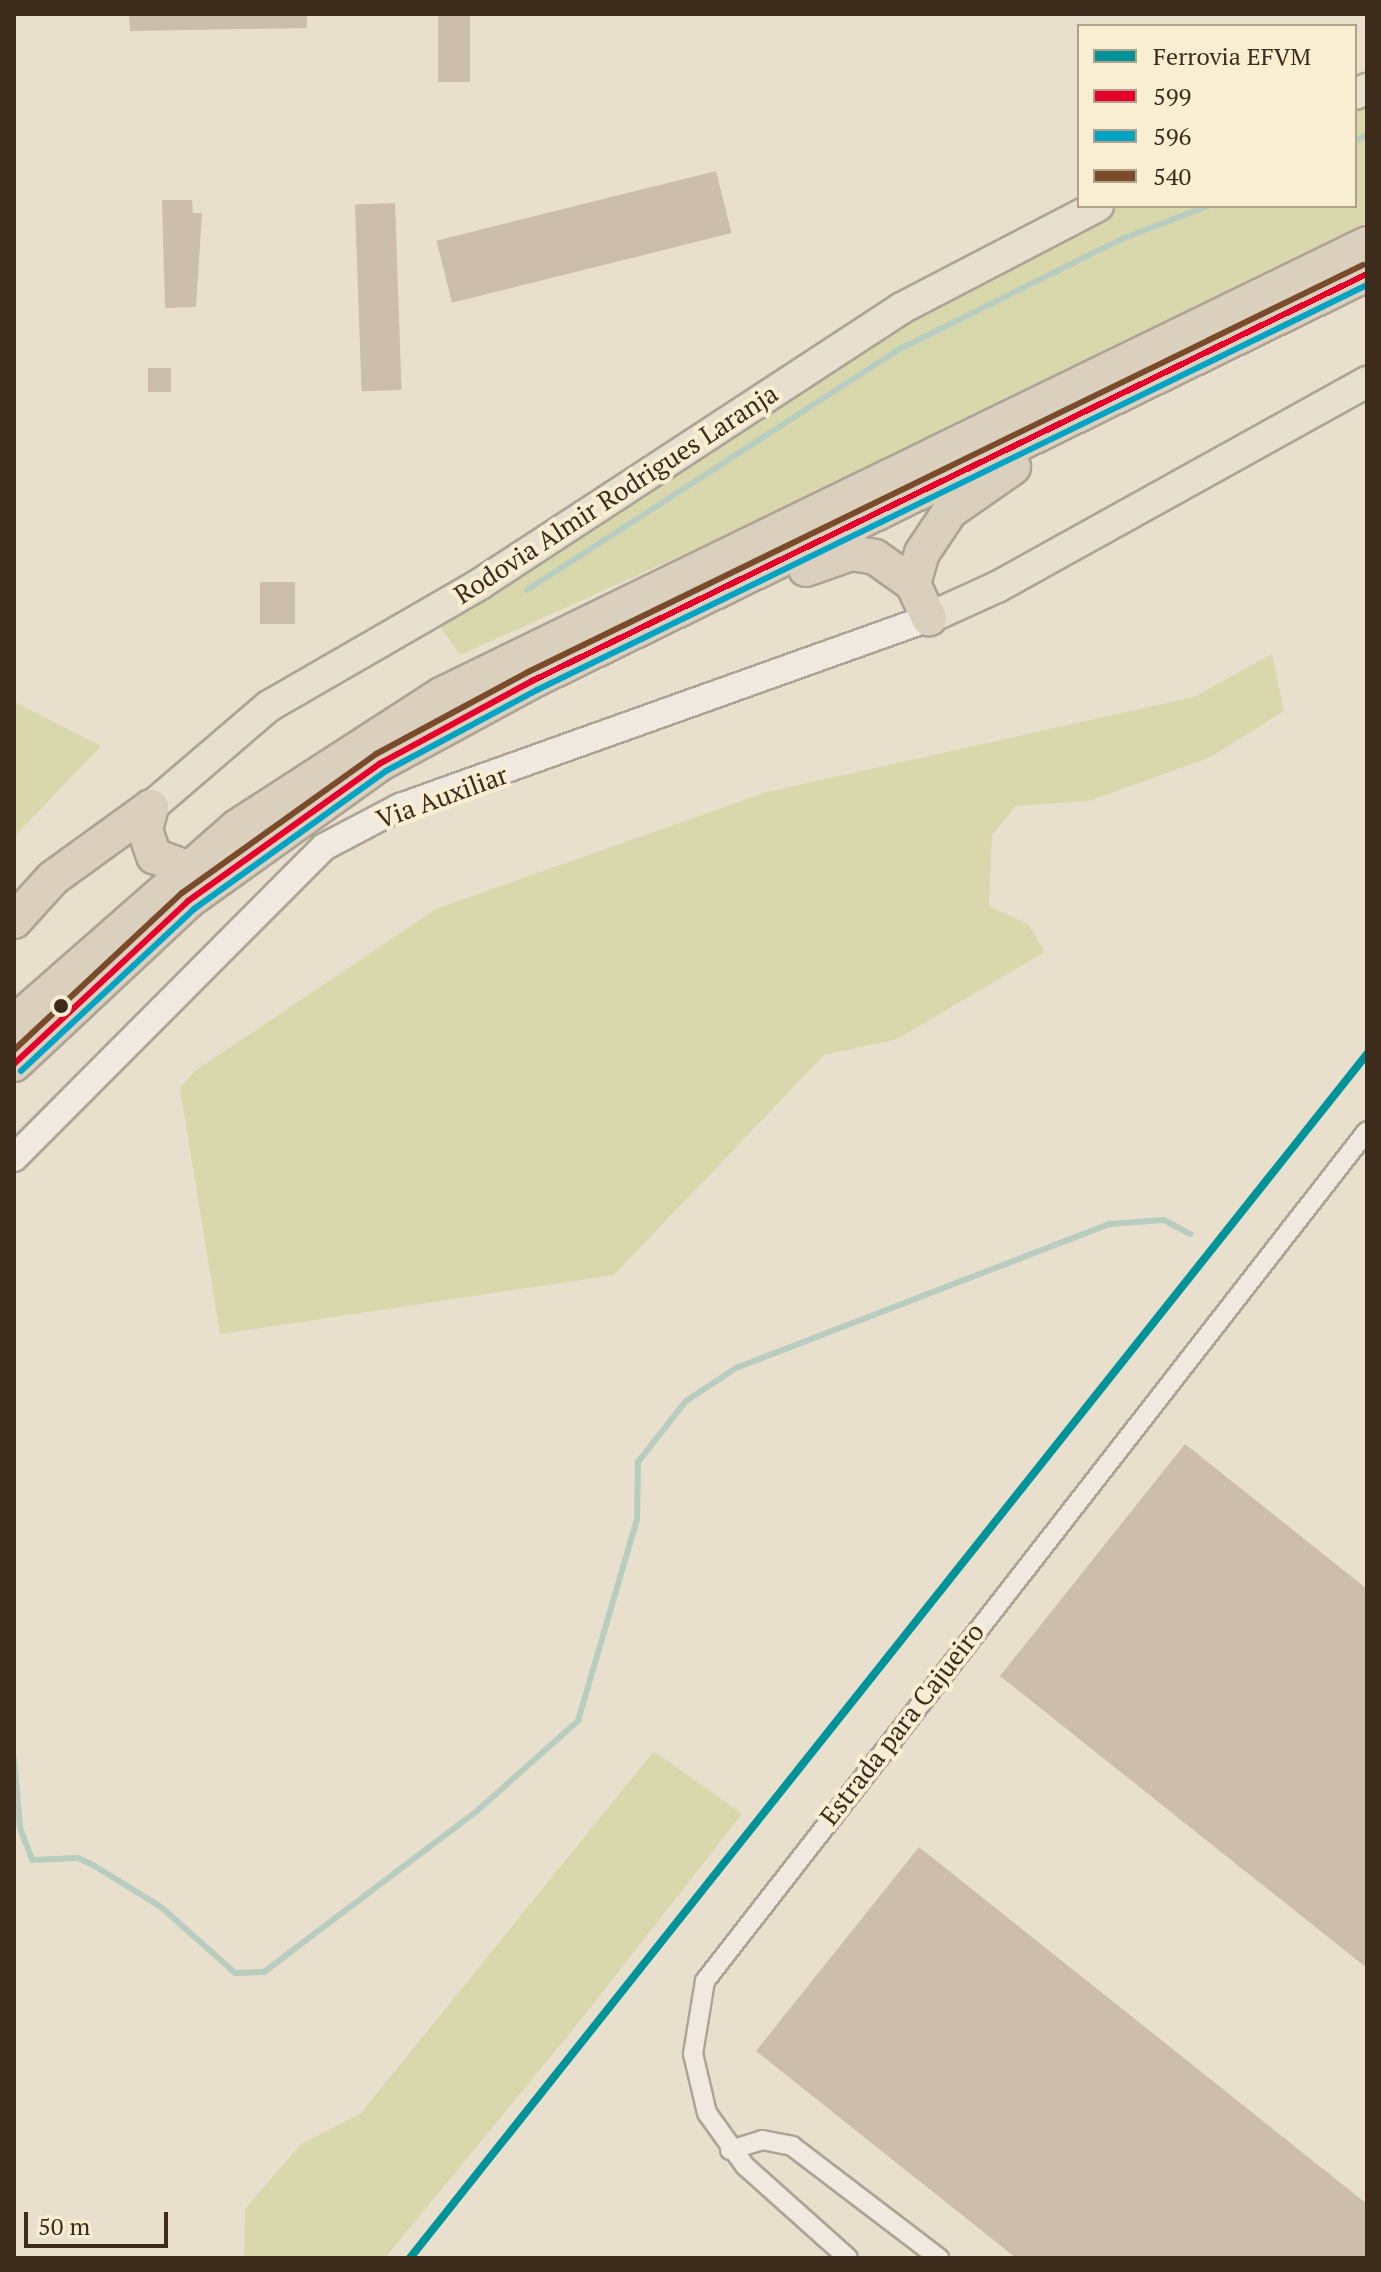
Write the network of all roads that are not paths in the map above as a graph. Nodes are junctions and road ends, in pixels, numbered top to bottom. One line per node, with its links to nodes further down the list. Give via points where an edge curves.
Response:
1 (1094, 208): 9 (main road, Rodovia Almir Rodrigues Laranja, via 902,308 480,584 269,706)
2 (1367, 244): 10 (highway, via 441,695 284,795)
3 (1367, 274): 4 (highway)
4 (1149, 380): 6 (highway, via 950,511 922,553); 7 (highway)
5 (1367, 382): 8 (main road, via 997,587)
6 (913, 584): 7 (highway, via 893,565 851,553 749,595); 8 (highway)
7 (666, 617): 13 (highway, via 532,681 314,807 142,940)
8 (929, 618): 15 (street, Via Auxiliar, via 400,807 324,847)
9 (151, 807): 10 (highway, via 145,830 154,856); 11 (highway, via 53,878)
10 (190, 869): 12 (highway)
11 (14, 921)
12 (14, 1023)
13 (14, 1064)
14 (1367, 1131): 16 (street, Estrada para Cajueiro, via 713,1967 695,2014 693,2054 707,2113)
15 (14, 1158)
16 (730, 2150): 17 (street, Estrada para Cajueiro); 18 (street, via 762,2140 792,2146)
17 (848, 2258)
18 (939, 2258)

